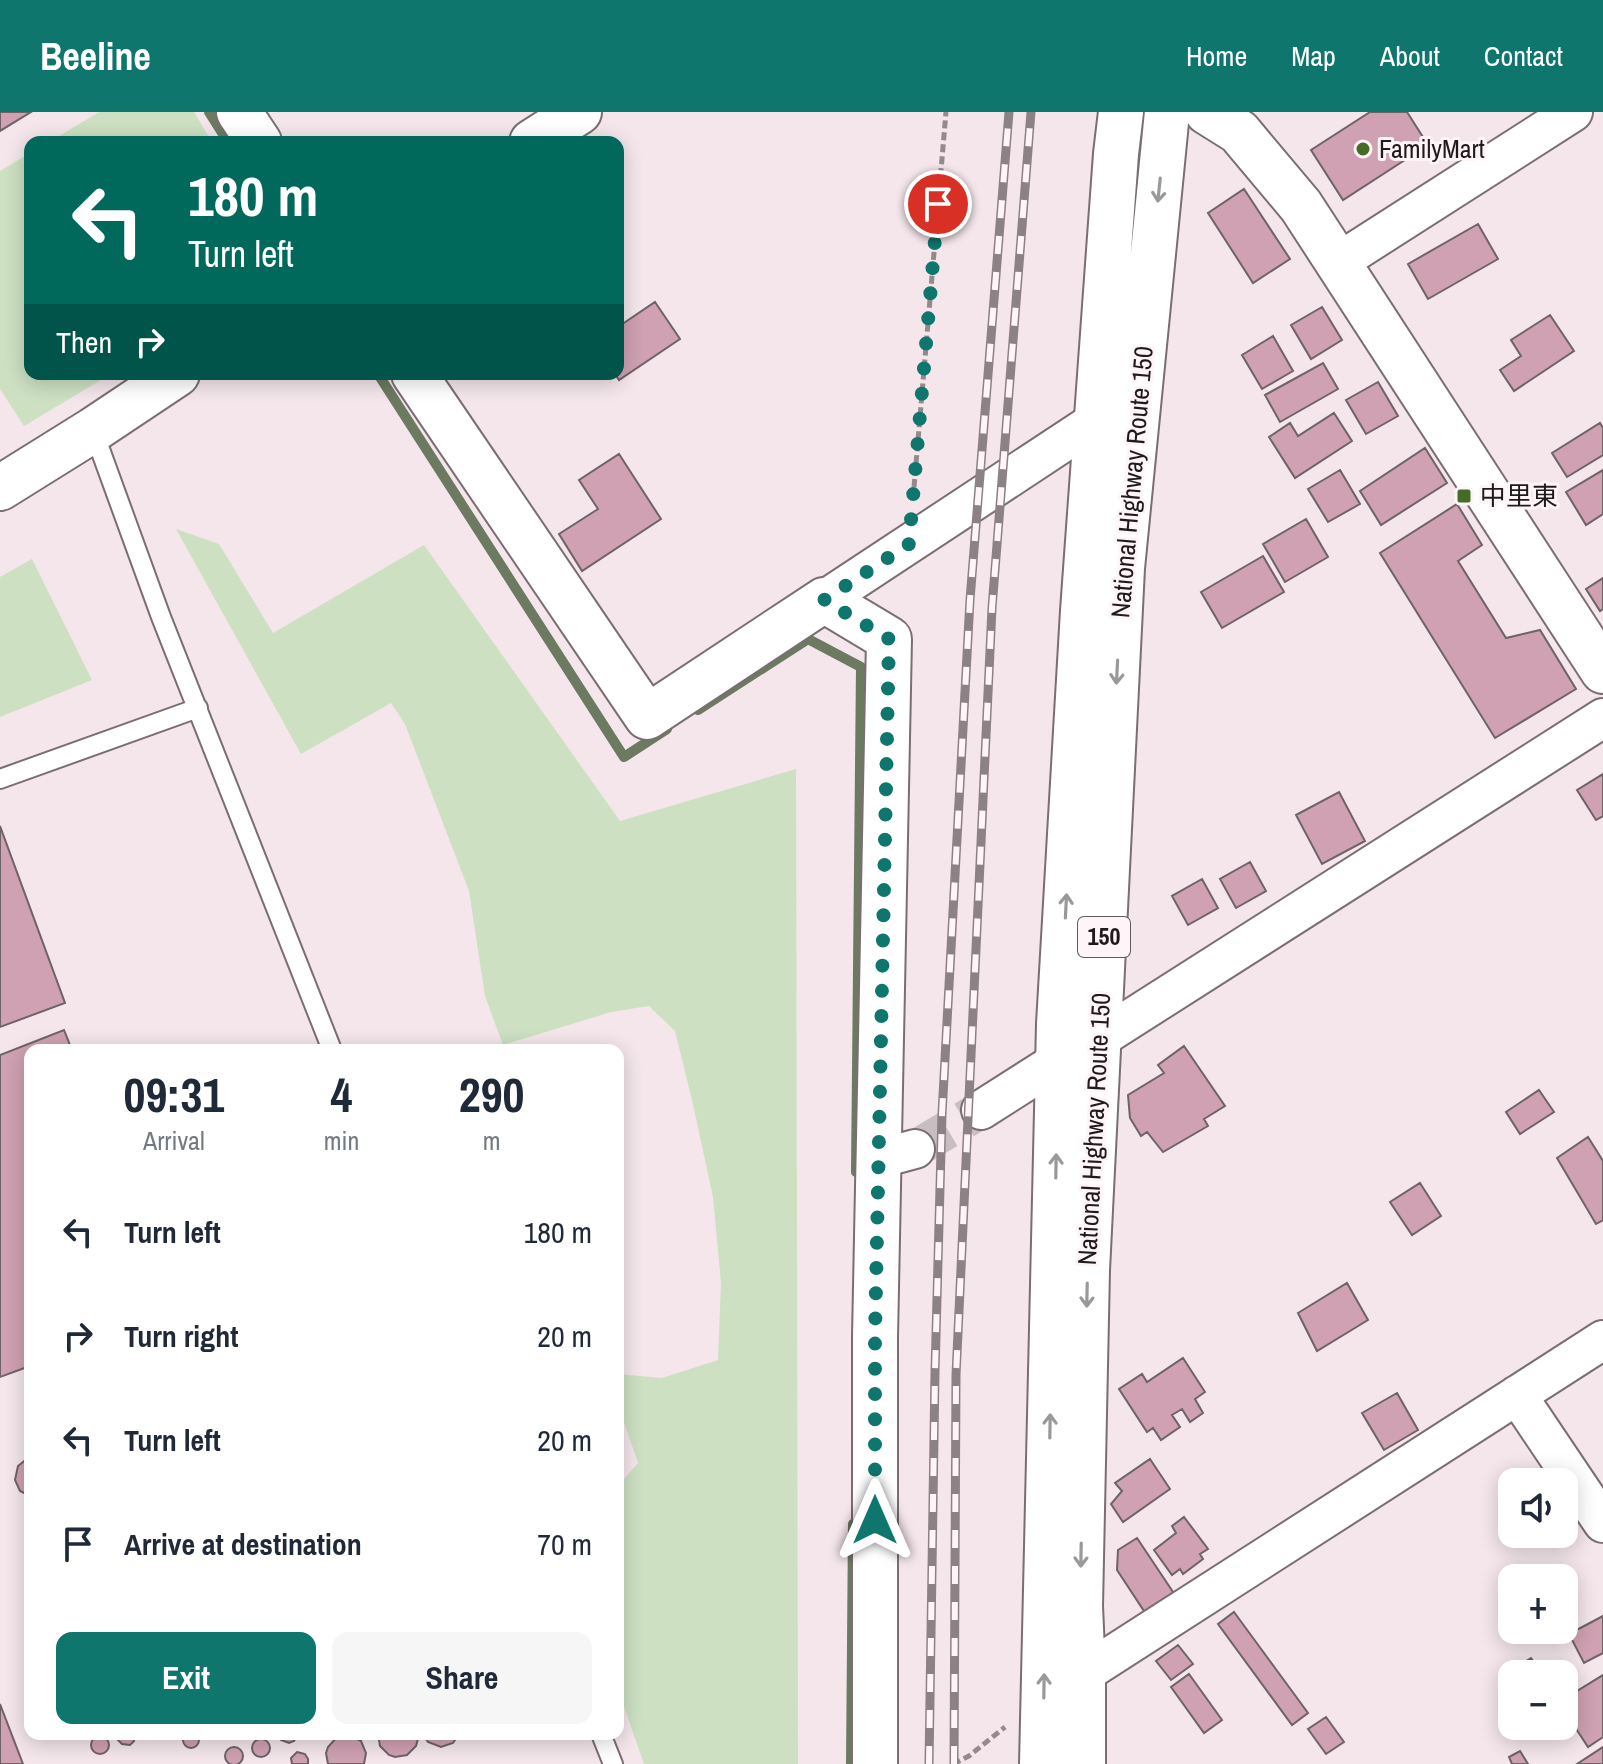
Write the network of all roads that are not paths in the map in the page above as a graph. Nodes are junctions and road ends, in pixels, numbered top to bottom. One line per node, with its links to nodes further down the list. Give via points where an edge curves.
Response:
1 (239, 112): 7 (main road)
2 (579, 112): 8 (main road)
3 (1121, 112): 12 (main road, National Highway Route 150 / 150)
4 (1167, 112): 20 (main road, National Highway Route 150 / 150, one-way to 20, via 1122,568)
5 (1207, 112): 9 (main road, via 1239,132 1266,163)
6 (1573, 112): 9 (street)
7 (255, 136)
8 (541, 136)
9 (1337, 263): 16 (main road)
10 (168, 380): 13 (main road)
11 (418, 380): 15 (main road, via 647,717)
12 (1097, 420): 15 (street); 22 (main road, National Highway Route 150 / 150, one-way to 12)
13 (93, 430): 14 (main road); 17 (lane)
14 (0, 488)
15 (824, 600): 30 (main road, via 889,639 897,1154 875,1337)
16 (1603, 671)
17 (198, 708): 19 (lane); 21 (lane)
18 (1603, 718): 20 (street)
19 (0, 779)
20 (1099, 1039): 27 (main road, National Highway Route 150 / 150, one-way to 27, via 1087,1270)
21 (330, 1044)
22 (1058, 1061): 23 (street); 31 (main road, National Highway Route 150 / 150, one-way to 22)
23 (981, 1110)
24 (1603, 1340): 25 (street)
25 (1517, 1395): 26 (street); 27 (street)
26 (1603, 1523)
27 (1083, 1674): 32 (main road, National Highway Route 150 / 150)
28 (603, 1740): 29 (lane)
29 (613, 1764)
30 (875, 1764)
31 (1042, 1764)
32 (1083, 1764)

